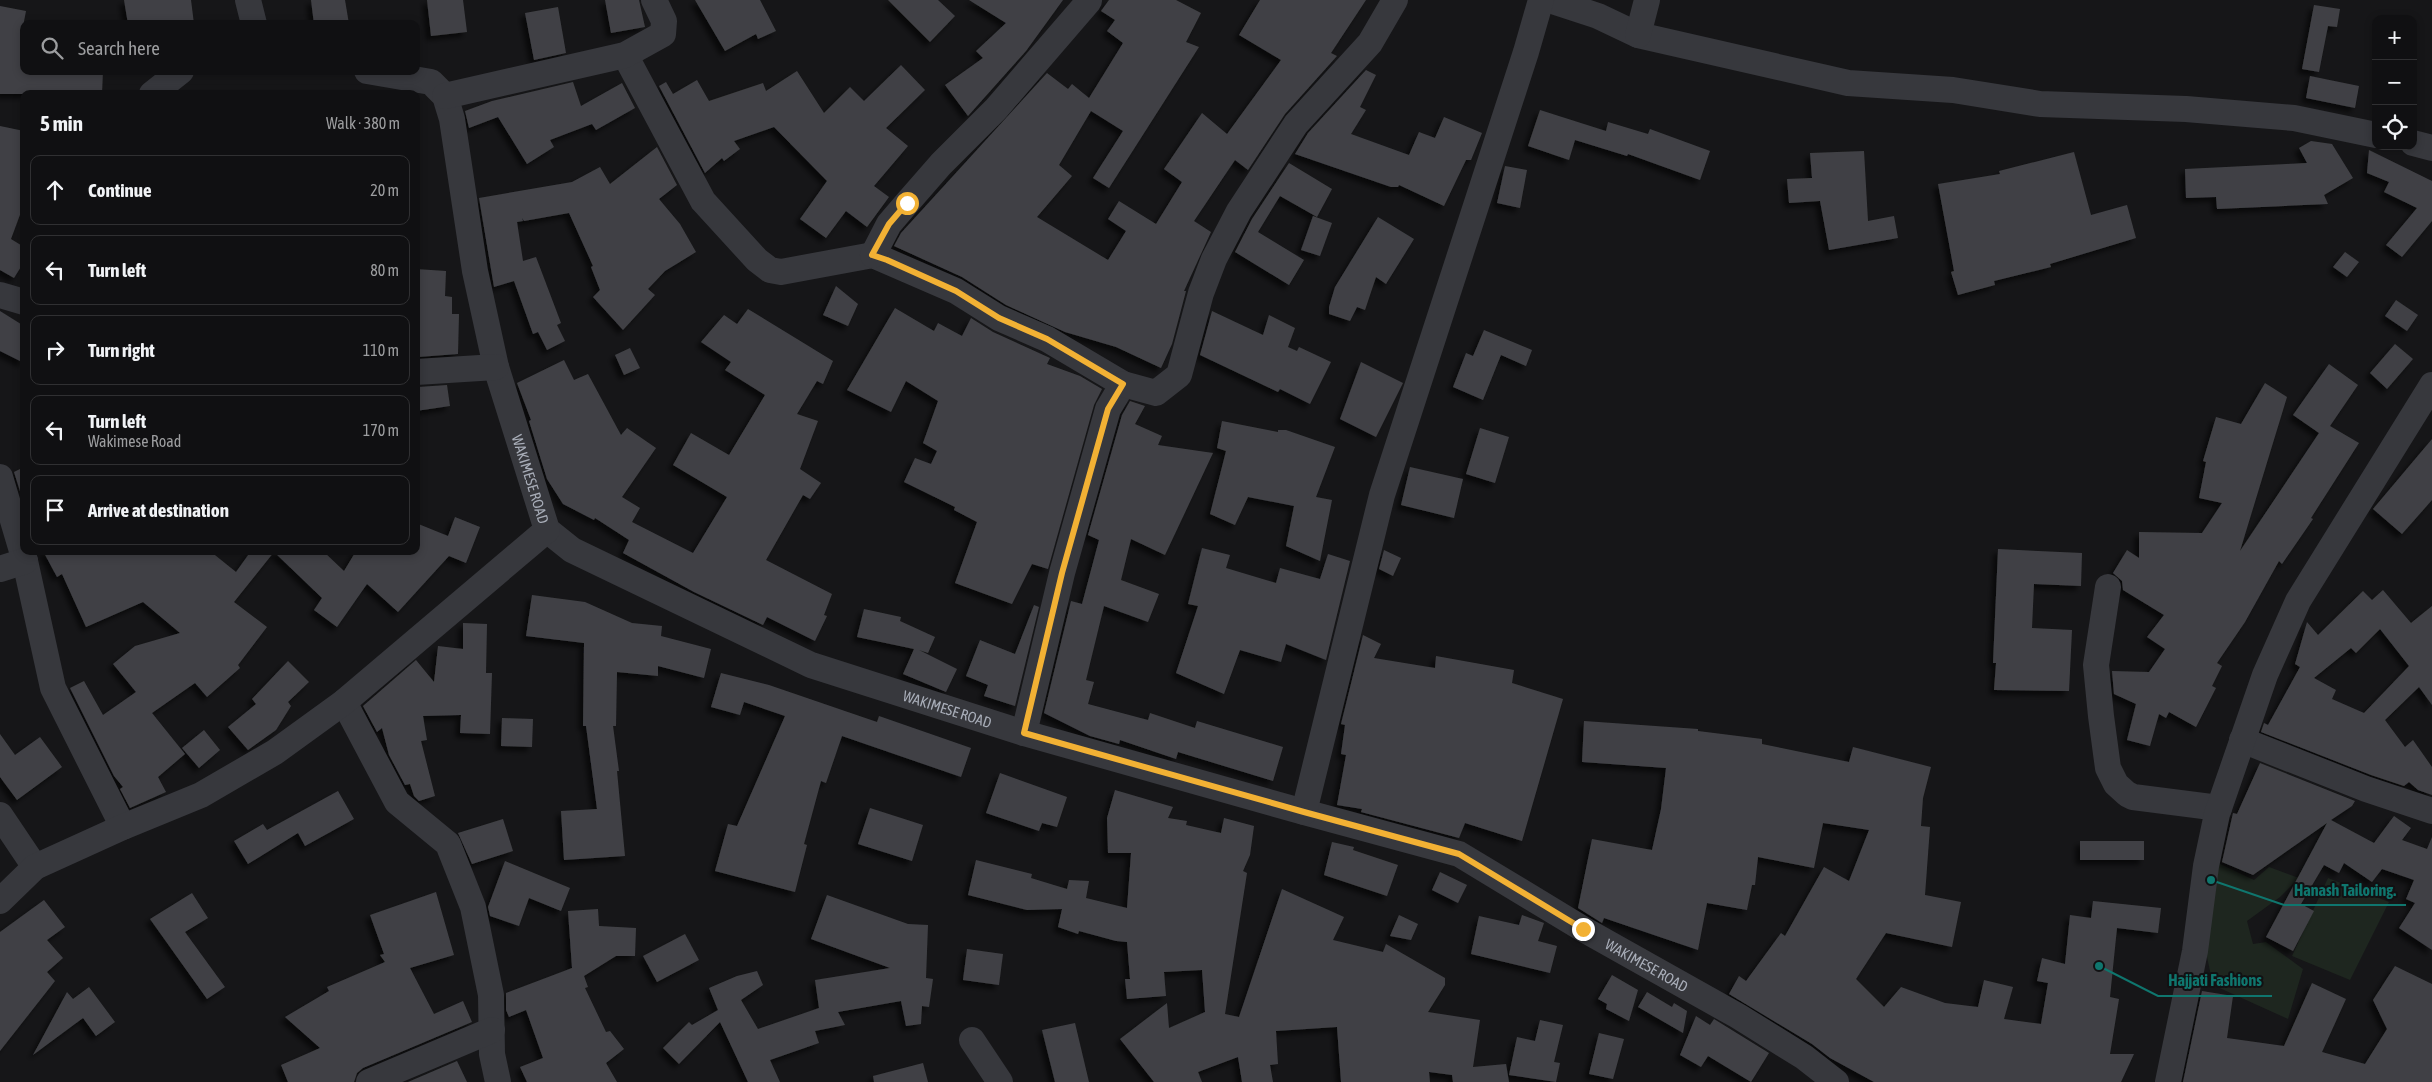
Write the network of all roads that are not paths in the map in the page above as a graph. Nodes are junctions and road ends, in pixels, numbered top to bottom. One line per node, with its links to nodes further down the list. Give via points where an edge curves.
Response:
1 (248, 0): 8 (street)
2 (654, 0): 10 (street, via 664,21 663,34)
3 (1395, 0): 23 (street, via 1370,43 1296,124 1239,211 1201,293 1179,375 1156,393)
4 (1540, 0): 37 (street, via 1382,495)
5 (1549, 0): 9 (street, via 1598,16)
6 (1647, 0): 9 (street)
7 (1089, 1): 18 (street, via 996,110 941,164 889,224)
8 (253, 20)
9 (1638, 35): 15 (street, via 1848,83 1953,90 2040,104 2186,108 2294,118)
10 (625, 54): 14 (street); 18 (street, via 703,201 757,260 770,270 781,272)
11 (176, 75): 13 (street)
12 (390, 75): 14 (street, via 431,82)
13 (157, 90)
14 (445, 96): 21 (street, WAKIMESE ROAD, via 452,119 475,271)
15 (2372, 134)
16 (2417, 144): 17 (street)
17 (2432, 148)
18 (872, 255): 23 (street, via 956,291 999,318 1047,339)
19 (0, 296): 20 (street)
20 (20, 301)
21 (496, 367): 22 (street); 26 (street, WAKIMESE ROAD)
22 (420, 372)
23 (1123, 384): 33 (street, via 1108,409 1062,573)
24 (2432, 385): 34 (street, via 2298,602 2265,675)
25 (0, 477): 27 (street)
26 (547, 530): 32 (street); 33 (street, WAKIMESE ROAD, via 572,550 811,665)
27 (20, 544)
28 (23, 555): 29 (street)
29 (25, 561): 30 (street); 39 (street, via 53,688)
30 (0, 570)
31 (2108, 587): 35 (street, via 2096,664 2108,768 2116,784 2133,797)
32 (344, 702): 39 (street, via 275,752 217,786); 42 (street, via 397,802 448,844 473,907 491,995)
33 (1024, 733): 37 (street, WAKIMESE ROAD)
34 (2242, 740): 35 (street); 36 (street)
35 (2219, 808): 48 (street, via 2206,866 2195,951)
36 (2432, 811)
37 (1304, 812): 47 (street, WAKIMESE ROAD, via 1459,854 1583,929 1738,1016 1804,1057)
38 (0, 815): 40 (street)
39 (123, 827): 40 (street)
40 (35, 867): 41 (street)
41 (0, 902)
42 (492, 1030): 44 (street); 45 (street, via 492,1054)
43 (972, 1040): 46 (street)
44 (369, 1082)
45 (498, 1082)
46 (1000, 1082)
47 (1836, 1082)
48 (2168, 1082)

